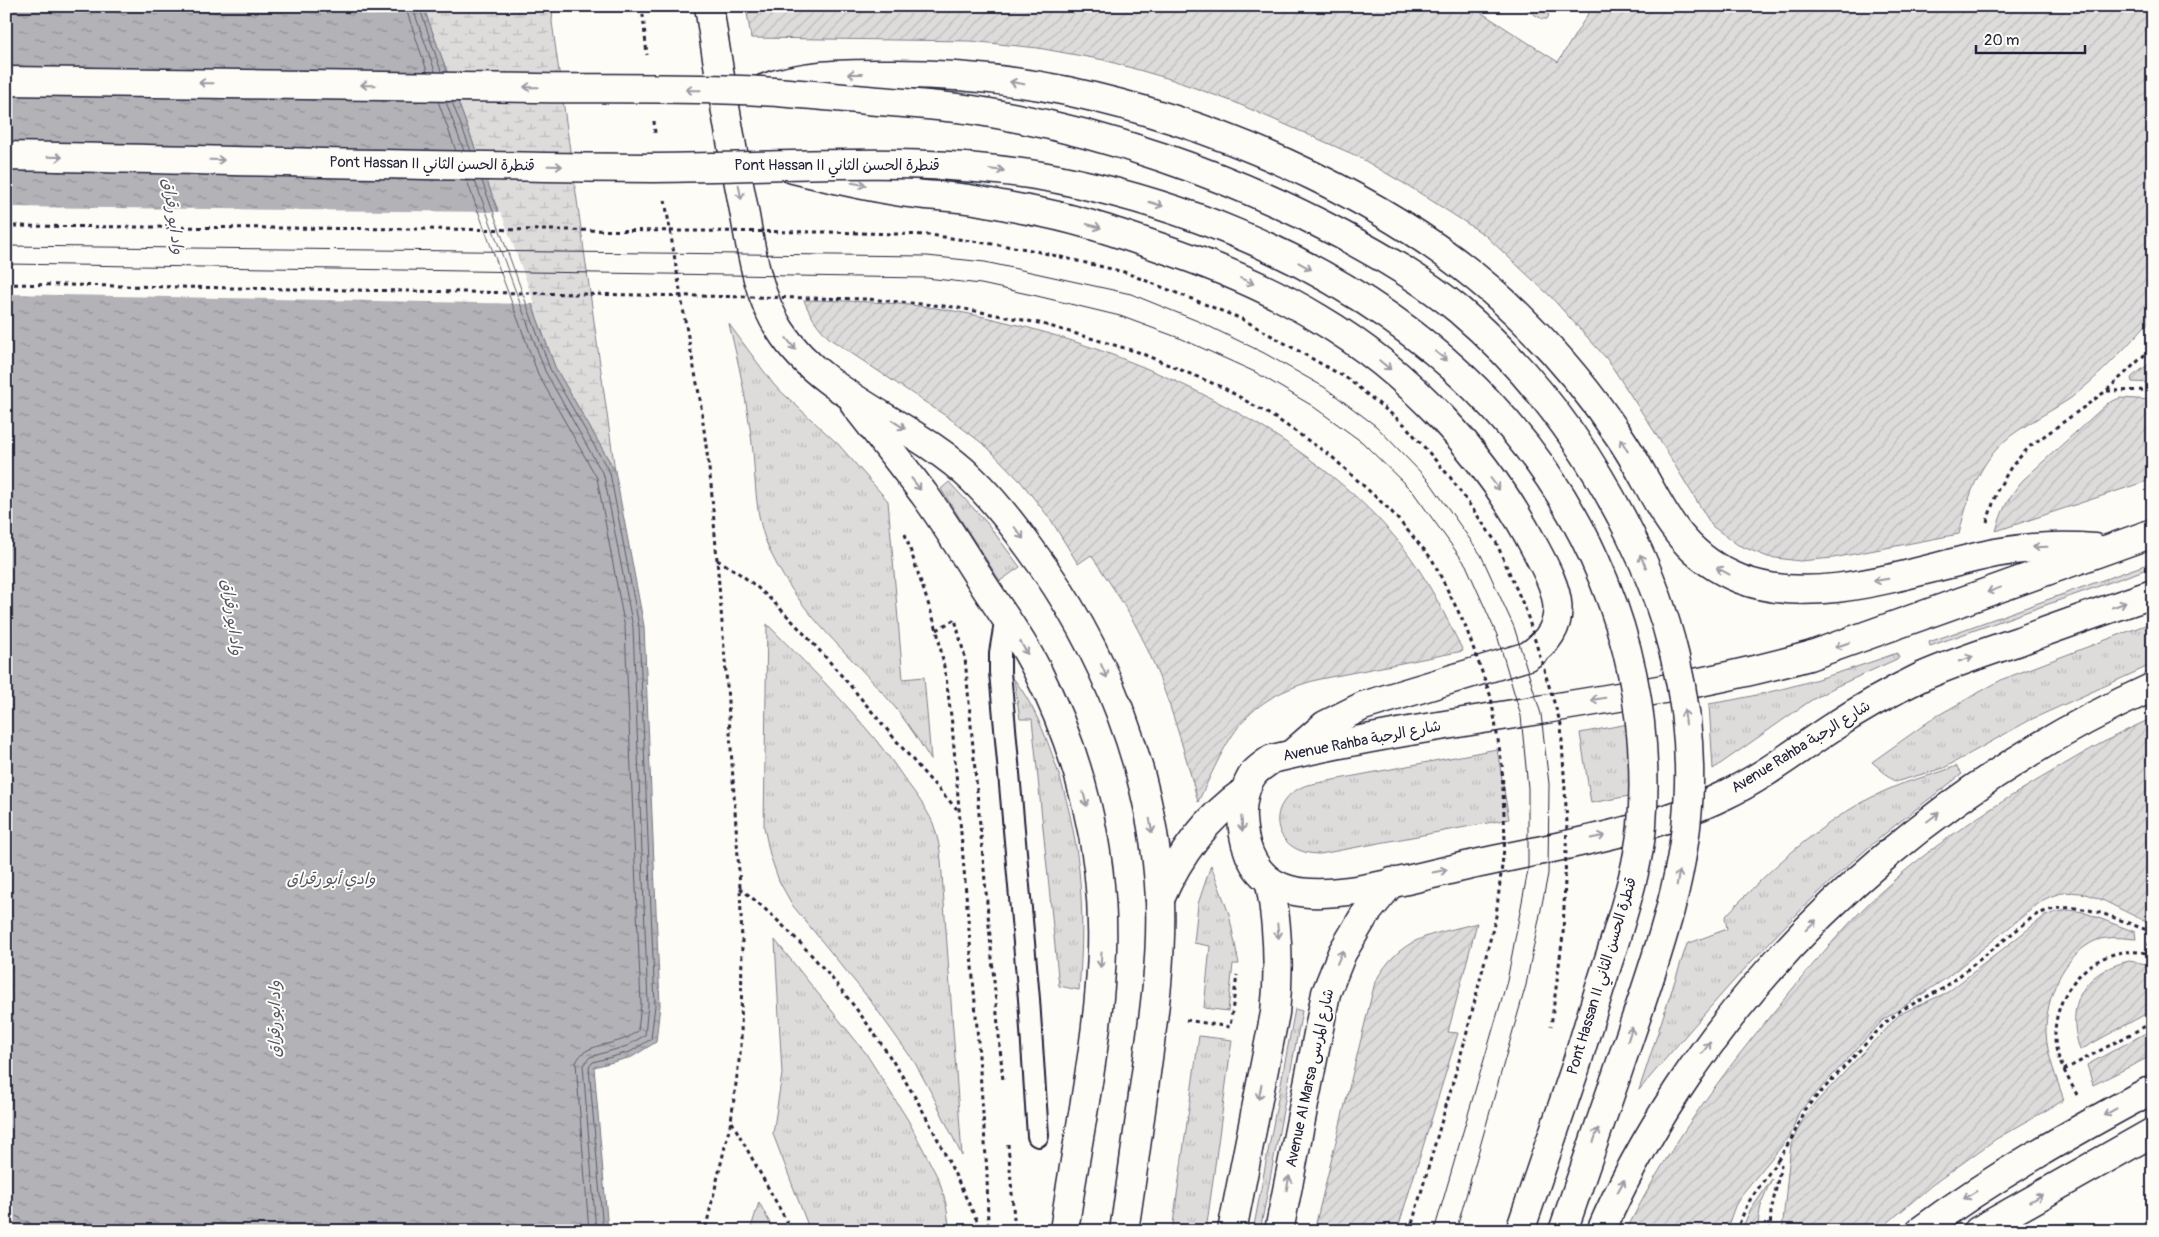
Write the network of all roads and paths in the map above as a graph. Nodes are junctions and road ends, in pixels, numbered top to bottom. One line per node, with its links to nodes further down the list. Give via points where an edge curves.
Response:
1 (642, 6): 3 (path)
2 (709, 6): 14 (main road, one-way to 14, via 728,131 763,296 780,331 804,360)
3 (648, 62)
4 (6, 81): 5 (main road, one-way to 4, bridge)
5 (759, 91): 20 (main road, one-way to 5, via 2031,547 1887,579 1796,591 1766,588 1711,564 1688,546 1668,522 1621,438 1576,378 1525,322 1470,271 1408,228 1344,191 1277,159 1208,132 1066,91 992,80 917,74 843,74 807,78); 60 (main road, one-way to 5, bridge, via 1676,890 1685,836 1689,781 1686,725 1678,670 1664,616 1645,564 1593,464 1565,423 1533,384 1458,310 1414,278 1320,224 1198,171 1058,128 972,110)
6 (654, 118): 7 (path)
7 (656, 137)
8 (6, 156): 9 (main road, Pont Hassan II قنطرة الحسن الثاني, one-way to 9, bridge, via 658,168)
9 (777, 165): 26 (main road, one-way to 26, bridge, via 903,192 975,200 1047,214 1117,232 1194,259 1318,317 1360,346 1431,407 1471,452 1516,514 1553,582 1557,617 1552,634 1542,647 1528,656 1363,706 1325,725); 59 (main road, Pont Hassan II قنطرة الحسن الثاني, one-way to 59, bridge, via 878,162 1009,171 1095,188 1188,214 1300,263 1404,327 1450,363 1493,404 1531,449 1564,498 1592,550 1614,605 1630,660 1641,717 1644,794 1632,880 1576,1066)
10 (664, 194): 21 (path, via 700,398)
11 (6, 226): 39 (path, bridge, via 930,235 1027,249 1124,272 1242,319 1348,379 1405,425 1450,477 1496,542 1522,602 1561,725 1567,823 1563,935)
12 (6, 284): 58 (path, bridge, via 868,299 954,308 1039,323 1138,352 1224,388 1277,419 1330,456 1390,510 1432,559 1468,634 1491,697 1502,765 1505,840 1496,916 1465,1040)
13 (2153, 347): 16 (path)
14 (843, 390): 23 (main road, one-way to 23, via 925,495); 32 (main road, one-way to 32, via 934,448 969,475 1000,508 1077,618 1104,670 1126,726 1142,782)
15 (2153, 390): 16 (path)
16 (2106, 391): 17 (path, via 2029,447 2011,467 1997,490)
17 (1986, 525)
18 (2153, 533): 20 (main road, Avenue Rahba شارع الرحبة)
19 (904, 534): 24 (path)
20 (2106, 549): 26 (main road, Avenue Rahba شارع الرحبة, one-way to 26, via 1809,656 1750,673)
21 (717, 560): 28 (path, via 767,594); 31 (path)
22 (2153, 594): 29 (main road, Avenue Rahba شارع الرحبة, one-way to 22, via 1625,831 1685,812 1762,774 1874,701 1921,678)
23 (1006, 616): 46 (lane, via 1000,672); 54 (main road, one-way to 54, via 1060,720 1079,776 1101,891 1098,1008)
24 (937, 630): 28 (path, via 952,724); 41 (path, via 955,619 965,658)
25 (2153, 687): 61 (main road, one-way to 25, via 1617,1193 1698,1059 1746,996 1854,882 1977,785 2043,743)
26 (1292, 754): 27 (main road, Avenue Rahba شارع الرحبة, via 1272,759 1255,772)
27 (1245, 791): 30 (main road, Avenue Rahba شارع الرحبة, one-way to 30, via 1241,810 1247,852); 32 (main road, via 1227,803 1196,834)
28 (958, 809): 52 (path, via 987,1172)
29 (1392, 882): 30 (main road, Avenue Rahba شارع الرحبة, via 1310,894); 57 (main road, Avenue Al Marsa شارع المرسى, one-way to 29, via 1326,993 1346,945 1364,916)
30 (1270, 883): 56 (main road, one-way to 56, via 1279,949 1279,984)
31 (740, 888): 44 (path, via 741,1046); 51 (path, via 781,922 816,959 872,1033 919,1104)
32 (1160, 899): 55 (main road, via 1154,1015)
33 (2152, 932): 34 (path); 48 (path, via 2083,908 2063,906 2034,916 1944,988 1910,1005 1886,1022 1804,1110)
34 (2148, 954): 35 (path); 40 (path, via 2129,952 2094,962 2068,988 2059,1004 2054,1040)
35 (2153, 955)
36 (1237, 975): 37 (path, via 1230,1027)
37 (1182, 1019)
38 (2153, 1022): 40 (path)
39 (1551, 1028)
40 (2064, 1070): 43 (path)
41 (1003, 1088)
42 (2153, 1089): 64 (main road, one-way to 64, via 1960,1201)
43 (2078, 1098)
44 (731, 1122): 49 (path); 50 (path)
45 (2153, 1132): 65 (main road, one-way to 45)
46 (1038, 1136)
47 (1008, 1138): 53 (path)
48 (1778, 1160): 62 (path, via 1748,1203); 63 (path, via 1781,1165 1770,1212)
49 (705, 1231)
50 (792, 1231)
51 (982, 1231)
52 (988, 1231)
53 (1015, 1231)
54 (1064, 1231)
55 (1124, 1231)
56 (1232, 1231)
57 (1279, 1231)
58 (1410, 1231)
59 (1520, 1231)
60 (1563, 1231)
61 (1601, 1231)
62 (1736, 1231)
63 (1770, 1231)
64 (1920, 1231)
65 (1978, 1231)

